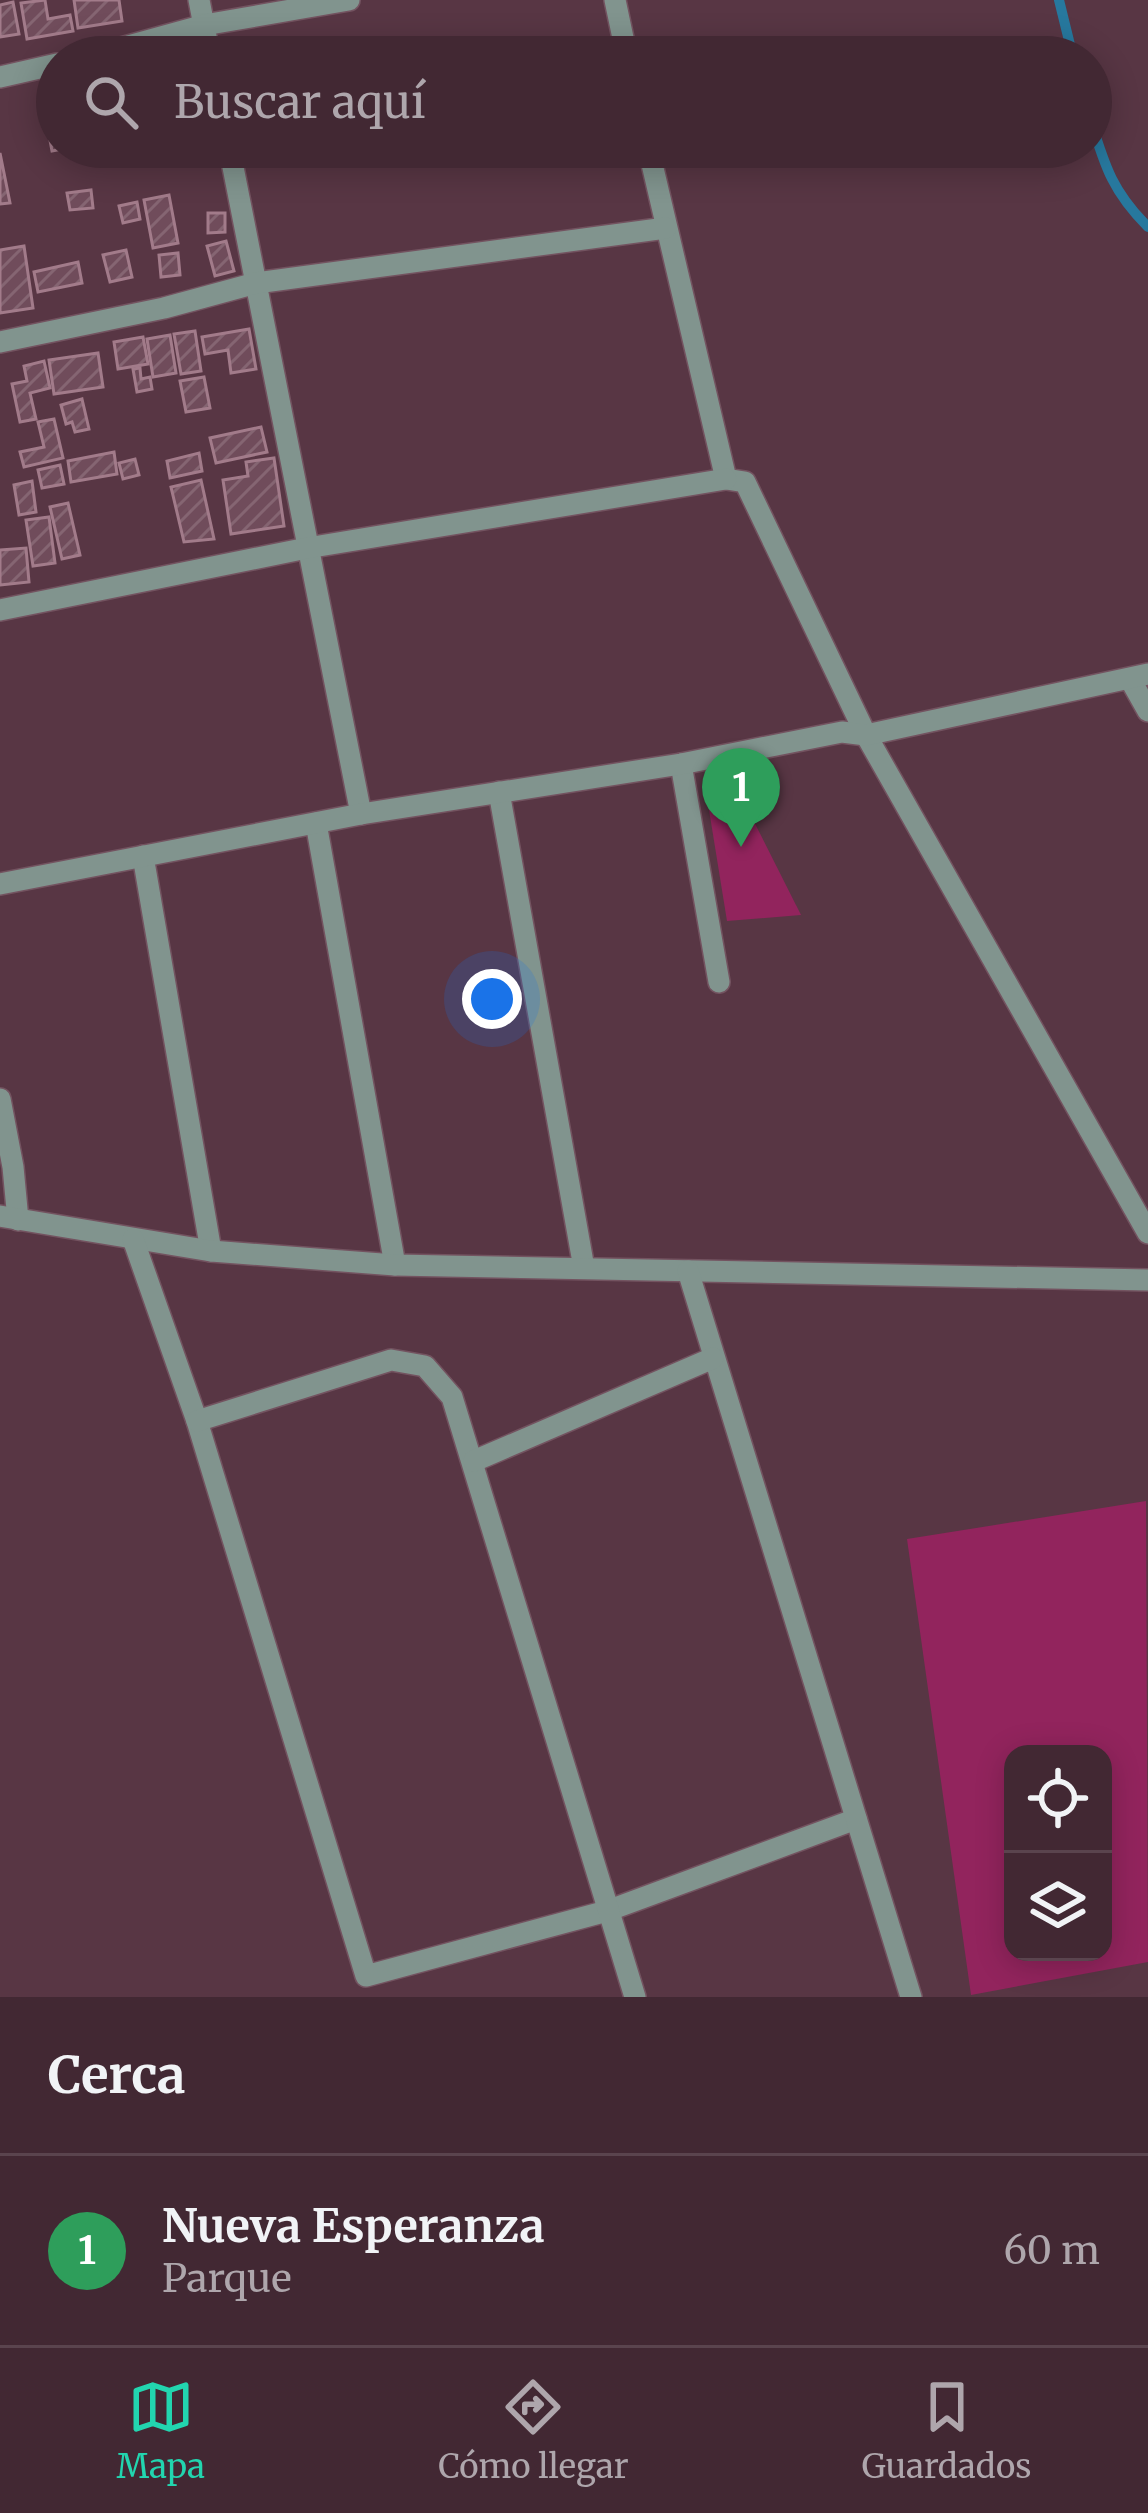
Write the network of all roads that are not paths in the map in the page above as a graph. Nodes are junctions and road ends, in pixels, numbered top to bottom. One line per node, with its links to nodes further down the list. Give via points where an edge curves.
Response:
1 (199, 0): 4 (street)
2 (350, 0): 4 (street)
3 (615, 0): 7 (street)
4 (204, 25): 5 (street); 6 (street)
5 (164, 36)
6 (206, 36)
7 (623, 36)
8 (36, 69): 9 (street)
9 (0, 77)
10 (233, 168): 13 (street)
11 (652, 168): 12 (street)
12 (666, 227): 13 (street); 15 (street)
13 (256, 283): 14 (street); 16 (street)
14 (0, 343)
15 (726, 479): 16 (street); 20 (street, via 746,482)
16 (307, 548): 17 (street); 23 (street)
17 (0, 610)
18 (1139, 677): 19 (street); 20 (street)
19 (1148, 711)
20 (866, 735): 21 (street, via 842,732); 30 (street)
21 (681, 764): 22 (street); 27 (street)
22 (499, 791): 23 (street); 34 (street)
23 (361, 814): 24 (street)
24 (316, 823): 25 (street); 33 (street)
25 (143, 856): 26 (street); 32 (street)
26 (0, 884)
27 (719, 982)
28 (0, 1099): 29 (street, via 13,1167)
29 (9, 1218): 31 (street)
30 (1148, 1233)
31 (133, 1239): 32 (street); 38 (street)
32 (211, 1251): 33 (street)
33 (395, 1265): 34 (street)
34 (584, 1268): 35 (street)
35 (688, 1271): 36 (street); 37 (street)
36 (1148, 1280)
37 (713, 1358): 39 (street); 40 (street)
38 (197, 1421): 39 (street, via 391,1360 425,1366 452,1397); 41 (street, via 366,1976)
39 (474, 1461): 41 (street)
40 (856, 1819): 41 (street); 43 (street)
41 (607, 1911): 42 (street)
42 (634, 1997)
43 (911, 1997)

